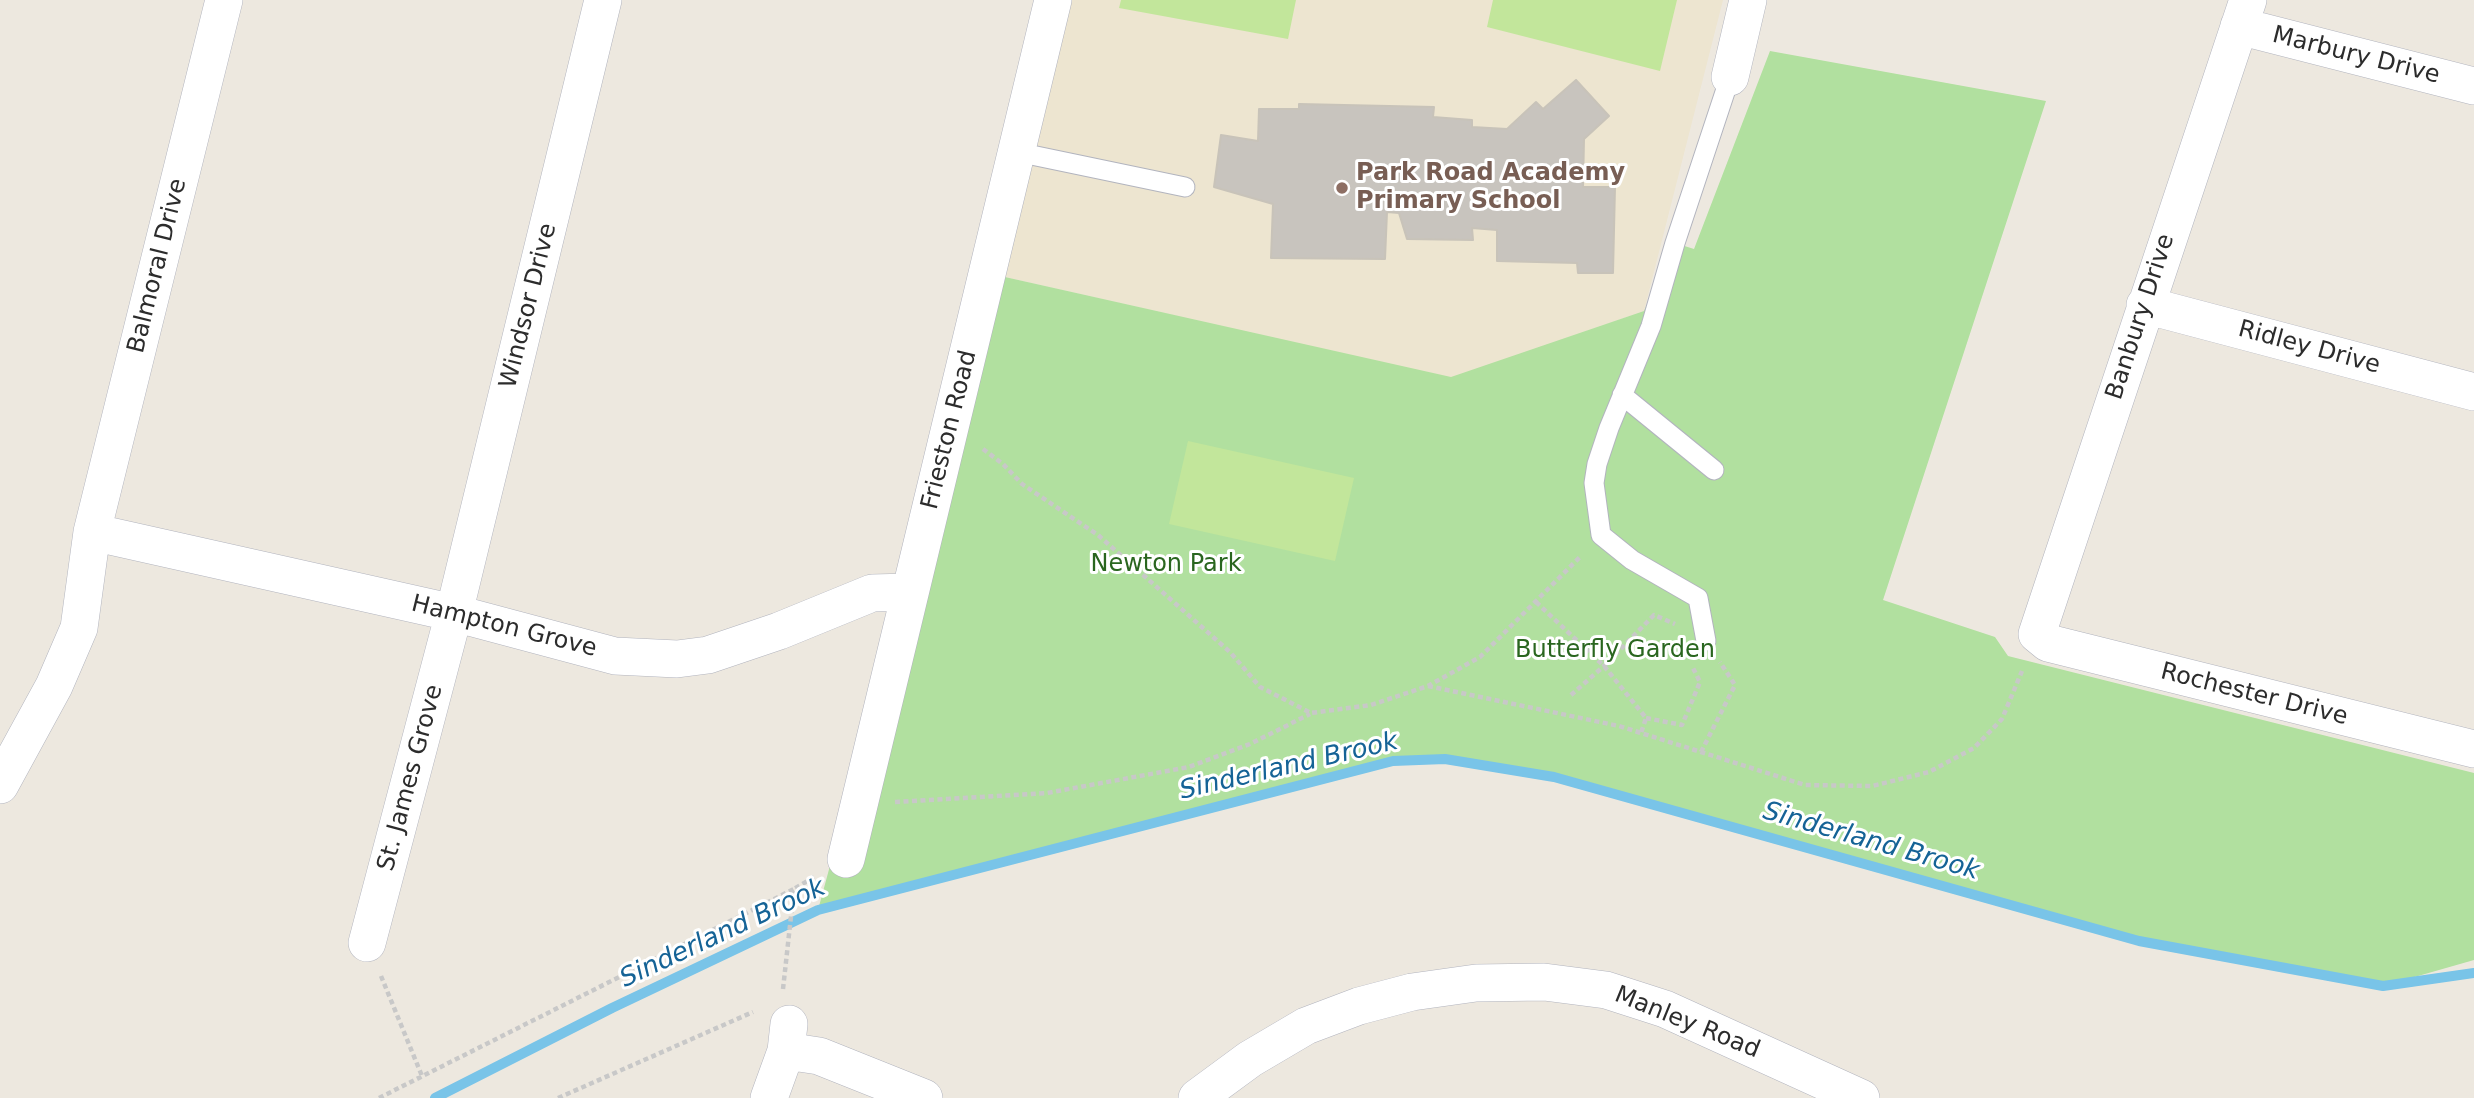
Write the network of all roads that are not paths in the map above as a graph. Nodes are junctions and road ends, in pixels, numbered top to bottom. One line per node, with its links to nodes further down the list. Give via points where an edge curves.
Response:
1 (224, 0): 14 (street, Balmoral Drive)
2 (603, 0): 16 (street, Windsor Drive)
3 (1053, 0): 8 (street, Frieston Road)
4 (1748, 0): 6 (street)
5 (2243, 13): 7 (street, Marbury Drive); 10 (street, Banbury Drive)
6 (1730, 77): 12 (lane, via 1651,326)
7 (2474, 86)
8 (1017, 152): 9 (lane); 15 (street, Frieston Road)
9 (1185, 187)
10 (2145, 304): 11 (street, Ridley Drive); 17 (street, Banbury Drive)
11 (2474, 392)
12 (1622, 396): 13 (lane); 18 (lane, via 1594,483 1601,535 1632,560 1698,598)
13 (1714, 470)
14 (92, 532): 16 (street, Hampton Grove); 20 (street, Balmoral Drive, via 79,628 54,686)
15 (911, 592): 16 (street, Hampton Grove, via 872,593 779,631 708,655 677,659 615,656); 21 (street, Frieston Road)
16 (454, 613): 22 (street, St. James Grove)
17 (2037, 634): 19 (street, Rochester Drive, via 2048,643)
18 (1706, 641)
19 (2474, 749)
20 (0, 785)
21 (846, 859)
22 (368, 943)
23 (769, 1098): 24 (street, via 786,1025 819,1056)
24 (924, 1098)
25 (1197, 1098): 26 (street, Manley Road, via 1306,1026 1359,1006 1476,982 1544,982 1606,990 1665,1009)
26 (1861, 1098)

